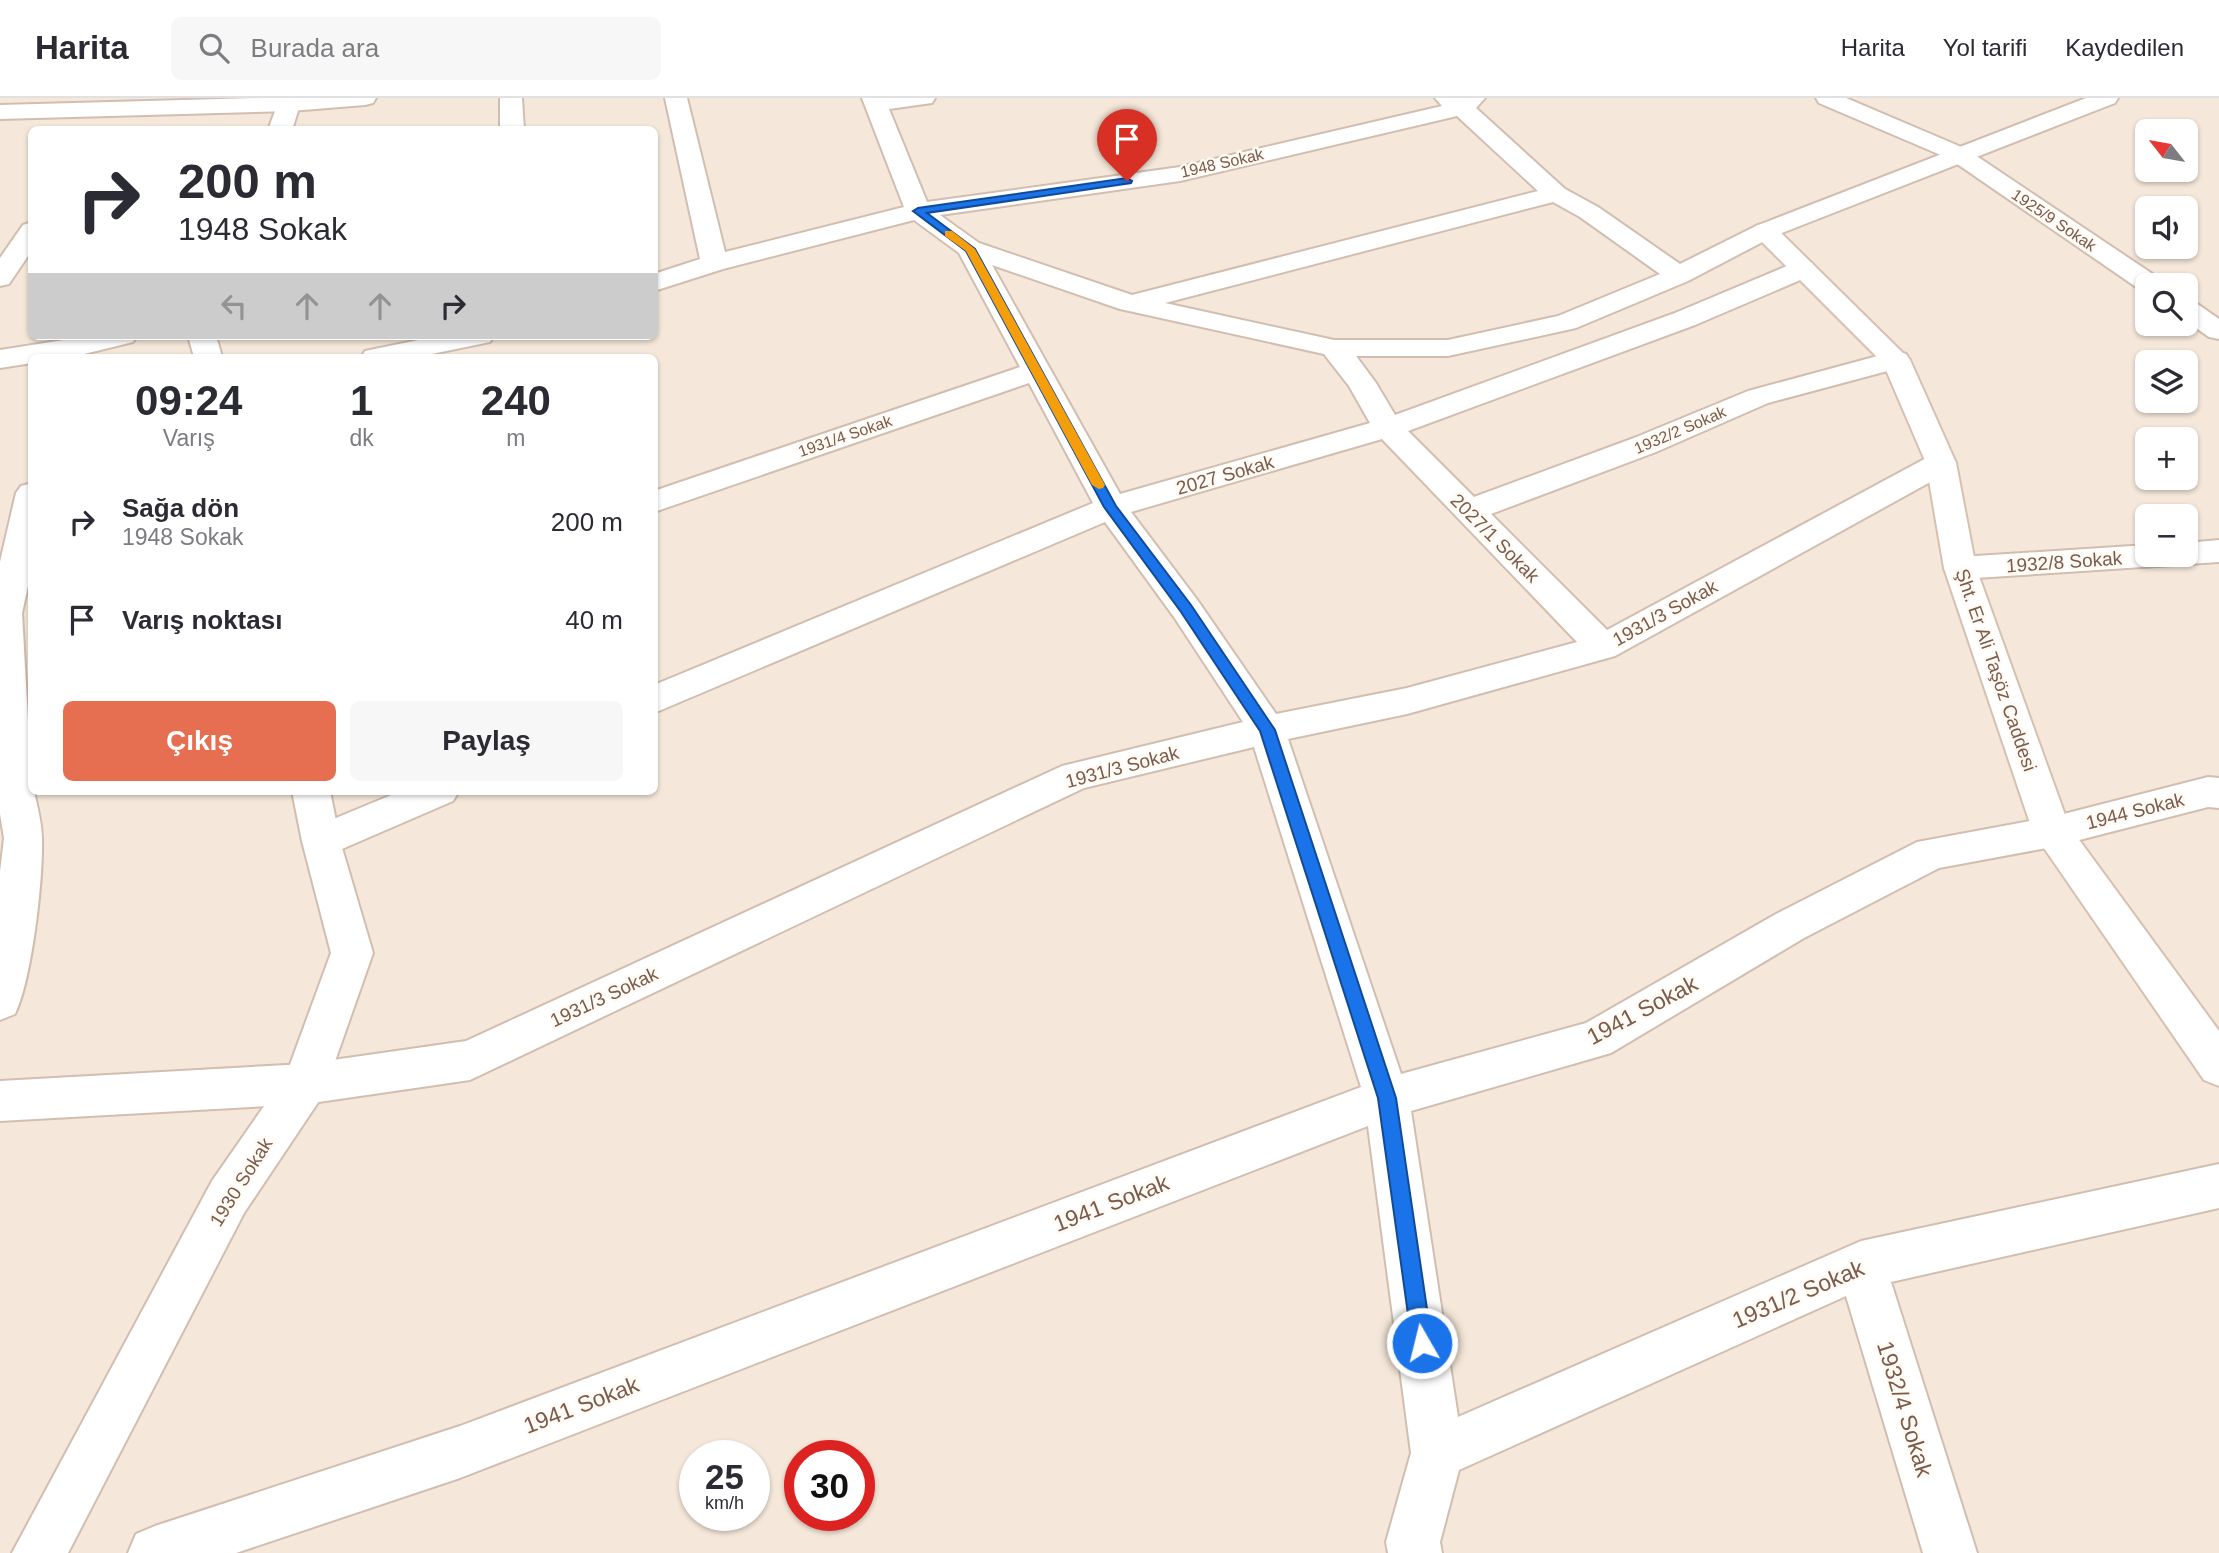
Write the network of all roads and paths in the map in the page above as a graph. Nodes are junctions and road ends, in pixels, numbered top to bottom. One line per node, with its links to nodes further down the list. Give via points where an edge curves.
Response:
1 (365, 98): 7 (street)
2 (511, 98): 13 (street)
3 (676, 98): 20 (street)
4 (924, 98): 8 (street)
5 (1827, 98): 14 (street, 1925/9 Sokak)
6 (2107, 98): 14 (street)
7 (291, 101): 11 (street); 12 (street)
8 (874, 101): 16 (street)
9 (1461, 101): 15 (street); 16 (street, 1948 Sokak, via 1180,174)
10 (0, 112): 11 (street)
11 (103, 120)
12 (282, 126)
13 (512, 126)
14 (1958, 154): 17 (street); 22 (street, 1925/9 Sokak)
15 (1556, 194): 23 (street); 26 (street)
16 (918, 211): 19 (street); 20 (street, 1948 Sokak)
17 (1765, 231): 21 (street, Şht. Er Ali Taşöz Caddesi); 23 (street)
18 (28, 236): 24 (street)
19 (970, 249): 26 (street); 37 (street)
20 (714, 263): 25 (street, 1948 Sokak)
21 (1803, 269): 36 (street, Şht. Er Ali Taşöz Caddesi); 38 (street, 2027 Sokak, via 1685,319)
22 (2135, 274)
23 (1679, 275): 31 (street, via 1566,322 1448,348)
24 (0, 278)
25 (658, 282)
26 (1130, 303): 31 (street)
27 (2200, 310): 28 (street)
28 (2219, 331)
29 (109, 340): 32 (street)
30 (460, 340): 33 (street)
31 (1334, 348): 38 (street, 2027/1 Sokak, via 1362,383)
32 (65, 353)
33 (390, 354)
34 (28, 356): 35 (street)
35 (0, 359)
36 (1896, 360): 39 (street, Şht. Er Ali Taşöz Caddesi); 43 (street, 1932/2 Sokak, via 1758,397)
37 (1036, 371): 40 (street, 1931/4 Sokak); 41 (street)
38 (1388, 428): 41 (street, 2027 Sokak); 43 (street, 2027/1 Sokak)
39 (1941, 463): 47 (street, Şht. Er Ali Taşöz Caddesi); 48 (street, 1931/3 Sokak)
40 (658, 501)
41 (1111, 507): 49 (street, 2027 Sokak); 50 (street)
42 (28, 511): 55 (street, via 5,613)
43 (1467, 511): 48 (street, 2027/1 Sokak)
44 (2219, 551): 45 (street)
45 (2198, 553)
46 (2135, 557): 47 (street, 1932/8 Sokak)
47 (1960, 569): 54 (street, Şht. Er Ali Taşöz Caddesi)
48 (1602, 647): 50 (street, 1931/3 Sokak, via 1407,701)
49 (658, 698)
50 (1267, 730): 59 (street, 1931/3 Sokak, via 1075,776 470,1060); 60 (street)
51 (2219, 793): 54 (street, 1944 Sokak)
52 (312, 795): 56 (street, 1930 Sokak)
53 (430, 795): 56 (street)
54 (2052, 832): 58 (street, Şht. Er Ali Taşöz Caddesi); 60 (street, 1941 Sokak, via 1931,853 1790,926 1596,1039)
55 (11, 840): 57 (street, via 15,922)
56 (321, 841): 59 (street, 1930 Sokak, via 352,953)
57 (0, 1001)
58 (2219, 1066)
59 (305, 1084): 61 (street, 1931/3 Sokak); 66 (street, 1930 Sokak, via 228,1197)
60 (1387, 1098): 64 (street); 67 (street, 1941 Sokak, via 460,1452)
61 (0, 1101)
62 (2219, 1186): 63 (street, 1931/2 Sokak)
63 (1861, 1265): 64 (street, 1931/2 Sokak); 68 (street, 1932/4 Sokak)
64 (1437, 1453): 65 (street)
65 (1404, 1549)
66 (39, 1553)
67 (155, 1553)
68 (1950, 1553)

